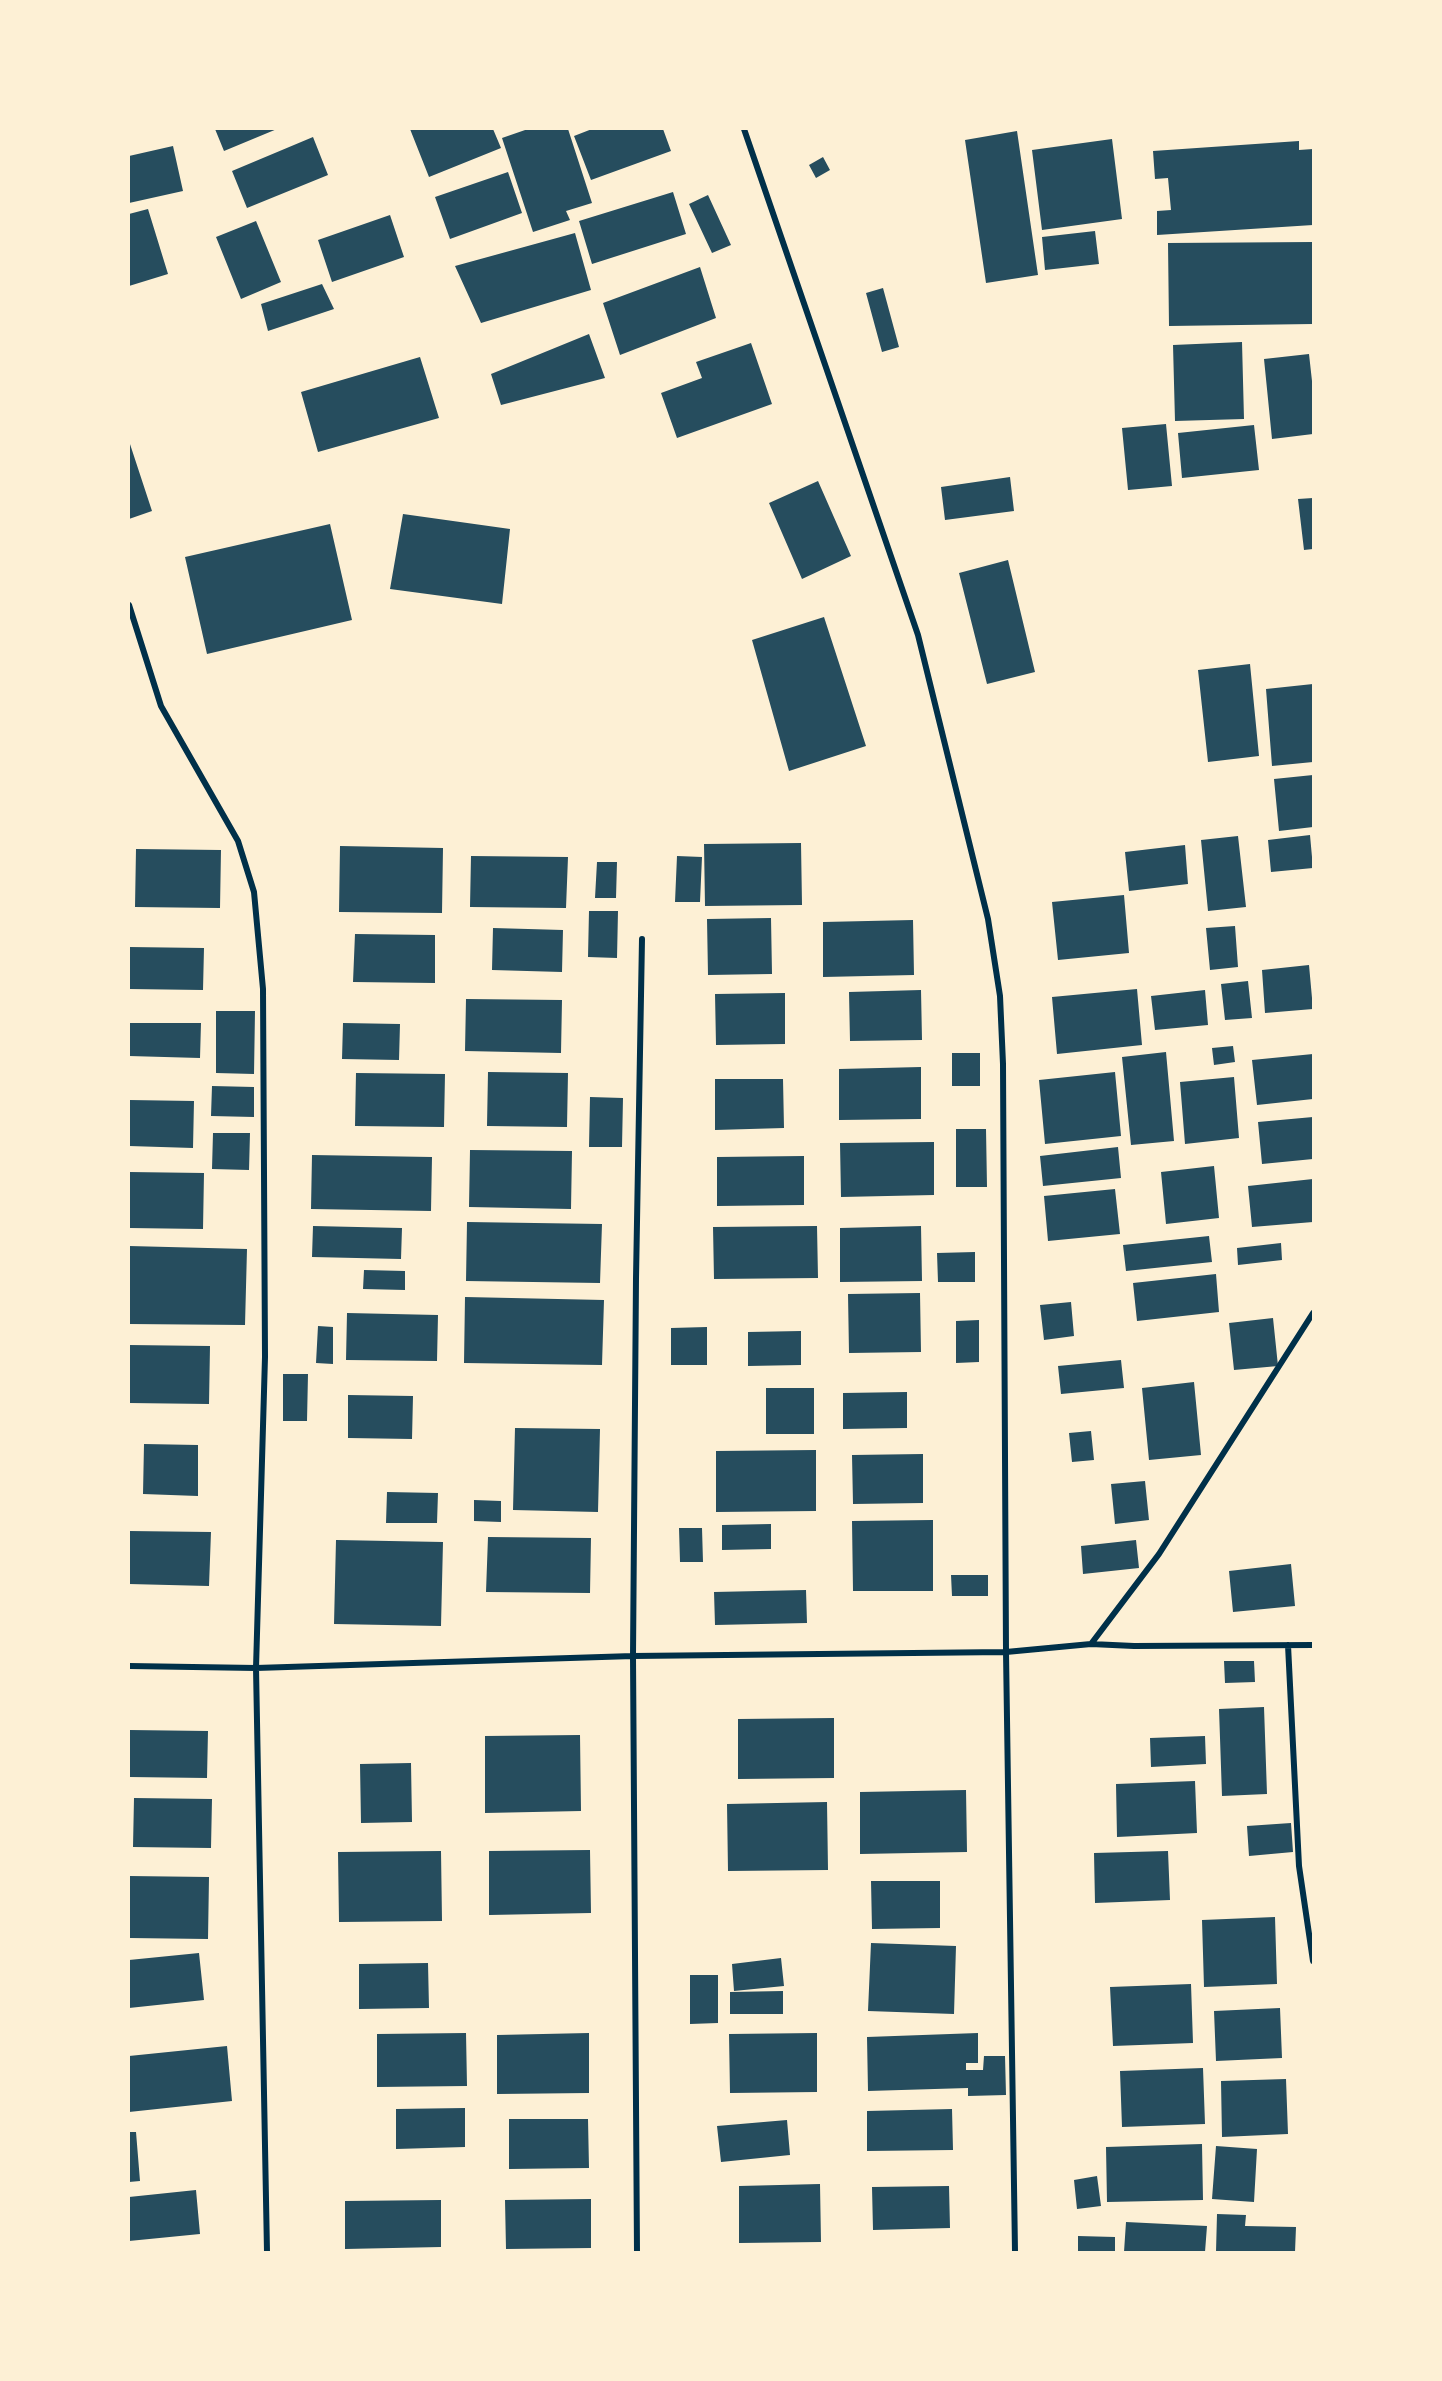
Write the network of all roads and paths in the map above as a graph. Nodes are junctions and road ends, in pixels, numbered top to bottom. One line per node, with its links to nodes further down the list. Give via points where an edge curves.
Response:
1 (744, 129): 8 (street, via 918,635 988,919 1000,996 1003,1064)
2 (129, 606): 11 (street, via 161,706 238,841 254,892 263,989 265,1333)
3 (642, 939): 9 (street)
4 (1313, 1313): 5 (street, via 1159,1554)
5 (1090, 1644): 6 (street); 8 (street)
6 (1288, 1645): 7 (street); 12 (street, via 1299,1866)
7 (1313, 1645)
8 (1006, 1652): 9 (street); 15 (street)
9 (633, 1656): 11 (street); 14 (street)
10 (129, 1666): 11 (street)
11 (256, 1668): 13 (street)
12 (1313, 1961)
13 (267, 2252)
14 (637, 2252)
15 (1015, 2252)

